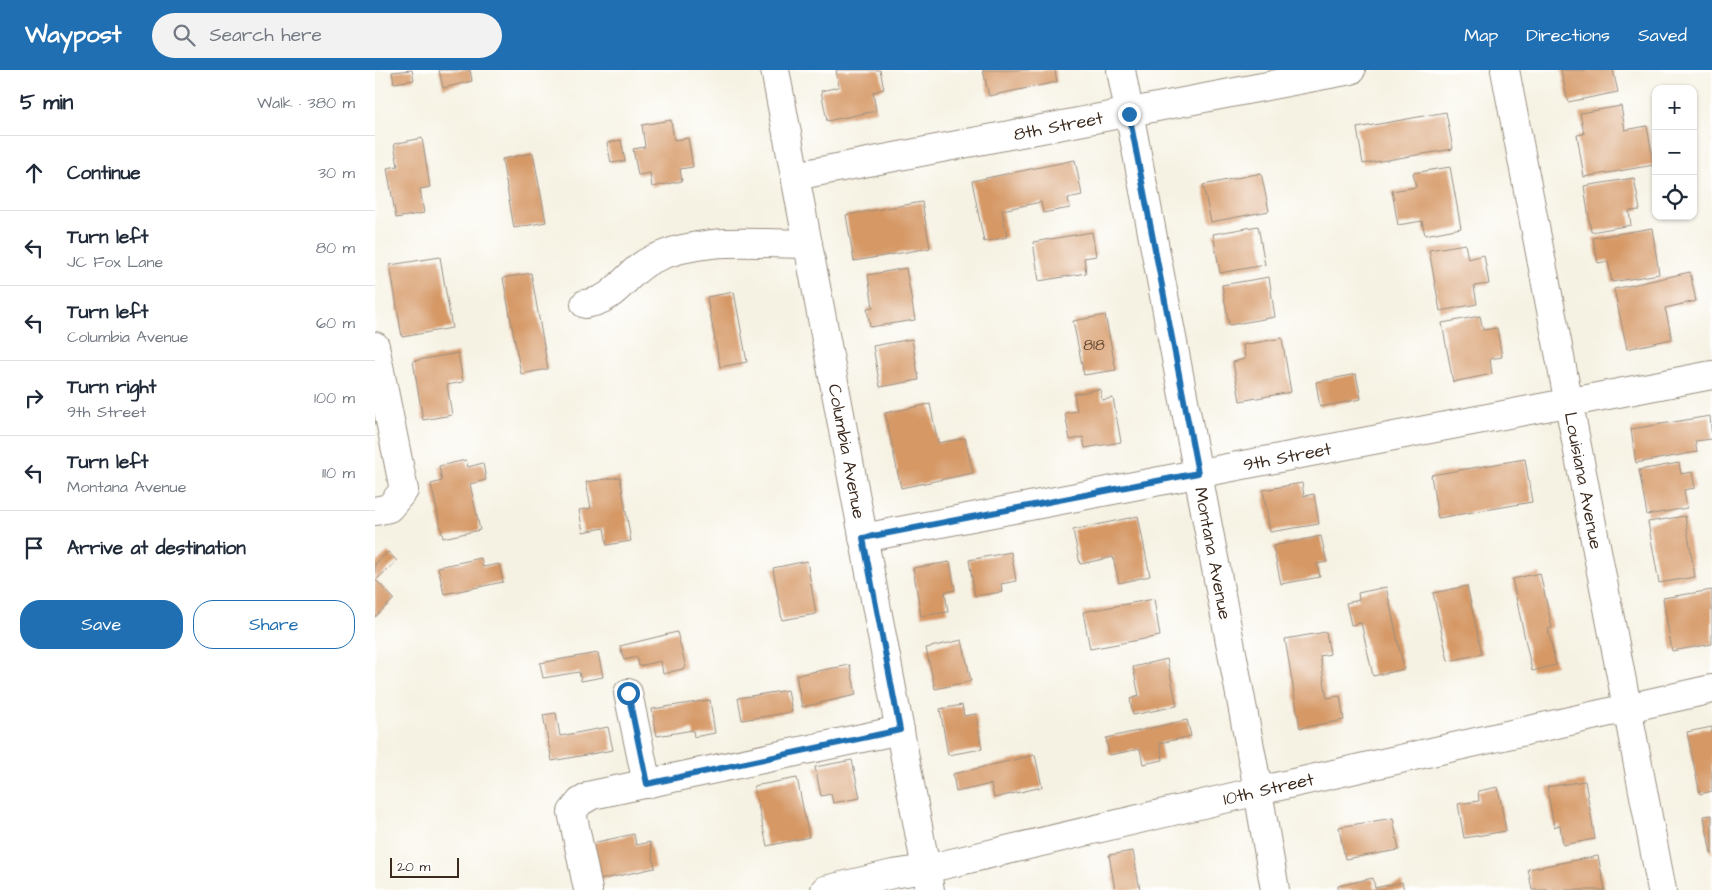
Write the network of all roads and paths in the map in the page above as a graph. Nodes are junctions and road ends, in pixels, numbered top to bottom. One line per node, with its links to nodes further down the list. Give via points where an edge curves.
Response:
1 (775, 70): 6 (street, Columbia Avenue)
2 (1121, 70): 5 (street, Montana Avenue)
3 (1351, 70): 5 (street, 8th Street)
4 (1505, 70): 11 (street, Louisiana Avenue)
5 (1129, 114): 6 (street, 8th Street); 12 (street, Montana Avenue)
6 (795, 176): 7 (street, Columbia Avenue)
7 (807, 244): 8 (street, via 726,242 683,248 642,264 605,300); 14 (street, Columbia Avenue)
8 (585, 304)
9 (375, 346): 13 (street, via 403,490 389,508)
10 (1712, 375): 11 (street, 9th Street)
11 (1567, 403): 12 (street, 9th Street); 17 (street, Louisiana Avenue)
12 (1198, 473): 14 (street, 9th Street); 20 (street, Montana Avenue)
13 (375, 511)
14 (863, 538): 18 (street, Columbia Avenue)
15 (1712, 689): 17 (street, 10th Street)
16 (628, 693): 19 (street)
17 (1627, 708): 20 (street, 10th Street); 25 (street, Louisiana Avenue)
18 (900, 730): 19 (street); 21 (street, Columbia Avenue)
19 (647, 784): 22 (street, via 592,795 572,812)
20 (1258, 791): 21 (street, 10th Street); 24 (street, Montana Avenue)
21 (928, 880): 23 (street, 10th Street, via 893,874)
22 (588, 890)
23 (825, 890)
24 (1275, 890)
25 (1662, 890)

